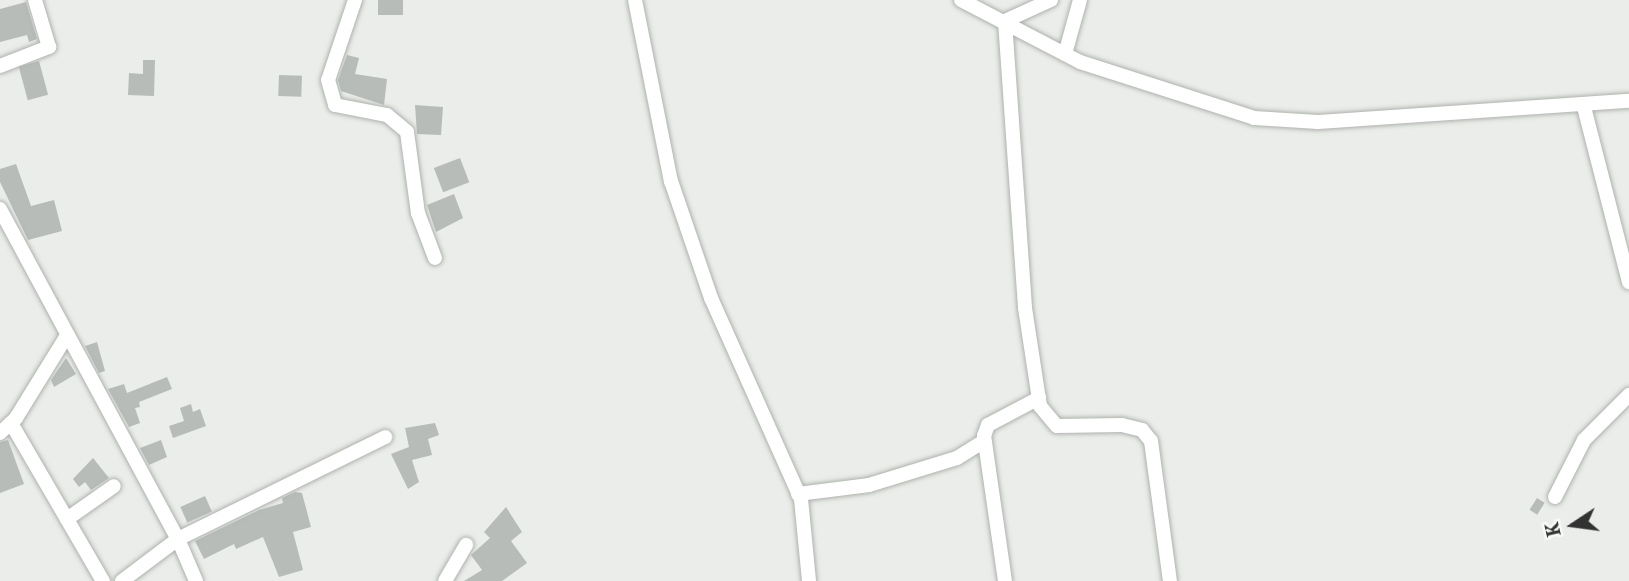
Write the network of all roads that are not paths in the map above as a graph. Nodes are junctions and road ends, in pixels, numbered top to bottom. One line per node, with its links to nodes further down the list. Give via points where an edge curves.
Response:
1 (35, 0): 9 (street, via 49,47)
2 (355, 0): 13 (street, via 328,80 335,105 387,115 407,132 418,213)
3 (635, 0): 23 (street, via 671,181 711,298)
4 (961, 0): 7 (street)
5 (1051, 0): 7 (street)
6 (1080, 0): 8 (street)
7 (1005, 21): 8 (street); 17 (street, via 1025,308)
8 (1065, 54): 11 (street, via 1254,118 1318,122 1510,106)
9 (0, 66)
10 (1629, 101): 11 (street)
11 (1584, 107): 14 (street)
12 (0, 209): 15 (street, via 37,271)
13 (435, 258)
14 (1629, 282)
15 (66, 337): 18 (street); 26 (street)
16 (1629, 396): 24 (street, via 1584,440)
17 (1039, 398): 21 (street, via 988,425); 34 (street, via 1047,418 1057,426 1122,425 1142,430 1151,441)
18 (11, 423): 19 (street); 25 (street)
19 (0, 433)
20 (385, 437): 26 (street)
21 (984, 440): 23 (street, via 957,458 879,482); 33 (street)
22 (114, 486): 25 (street)
23 (798, 494): 32 (street)
24 (1555, 497)
25 (67, 519): 28 (street)
26 (178, 539): 29 (street); 30 (street)
27 (466, 545): 31 (street)
28 (103, 581)
29 (122, 581)
30 (196, 581)
31 (444, 581)
32 (809, 581)
33 (1006, 581)
34 (1170, 581)

